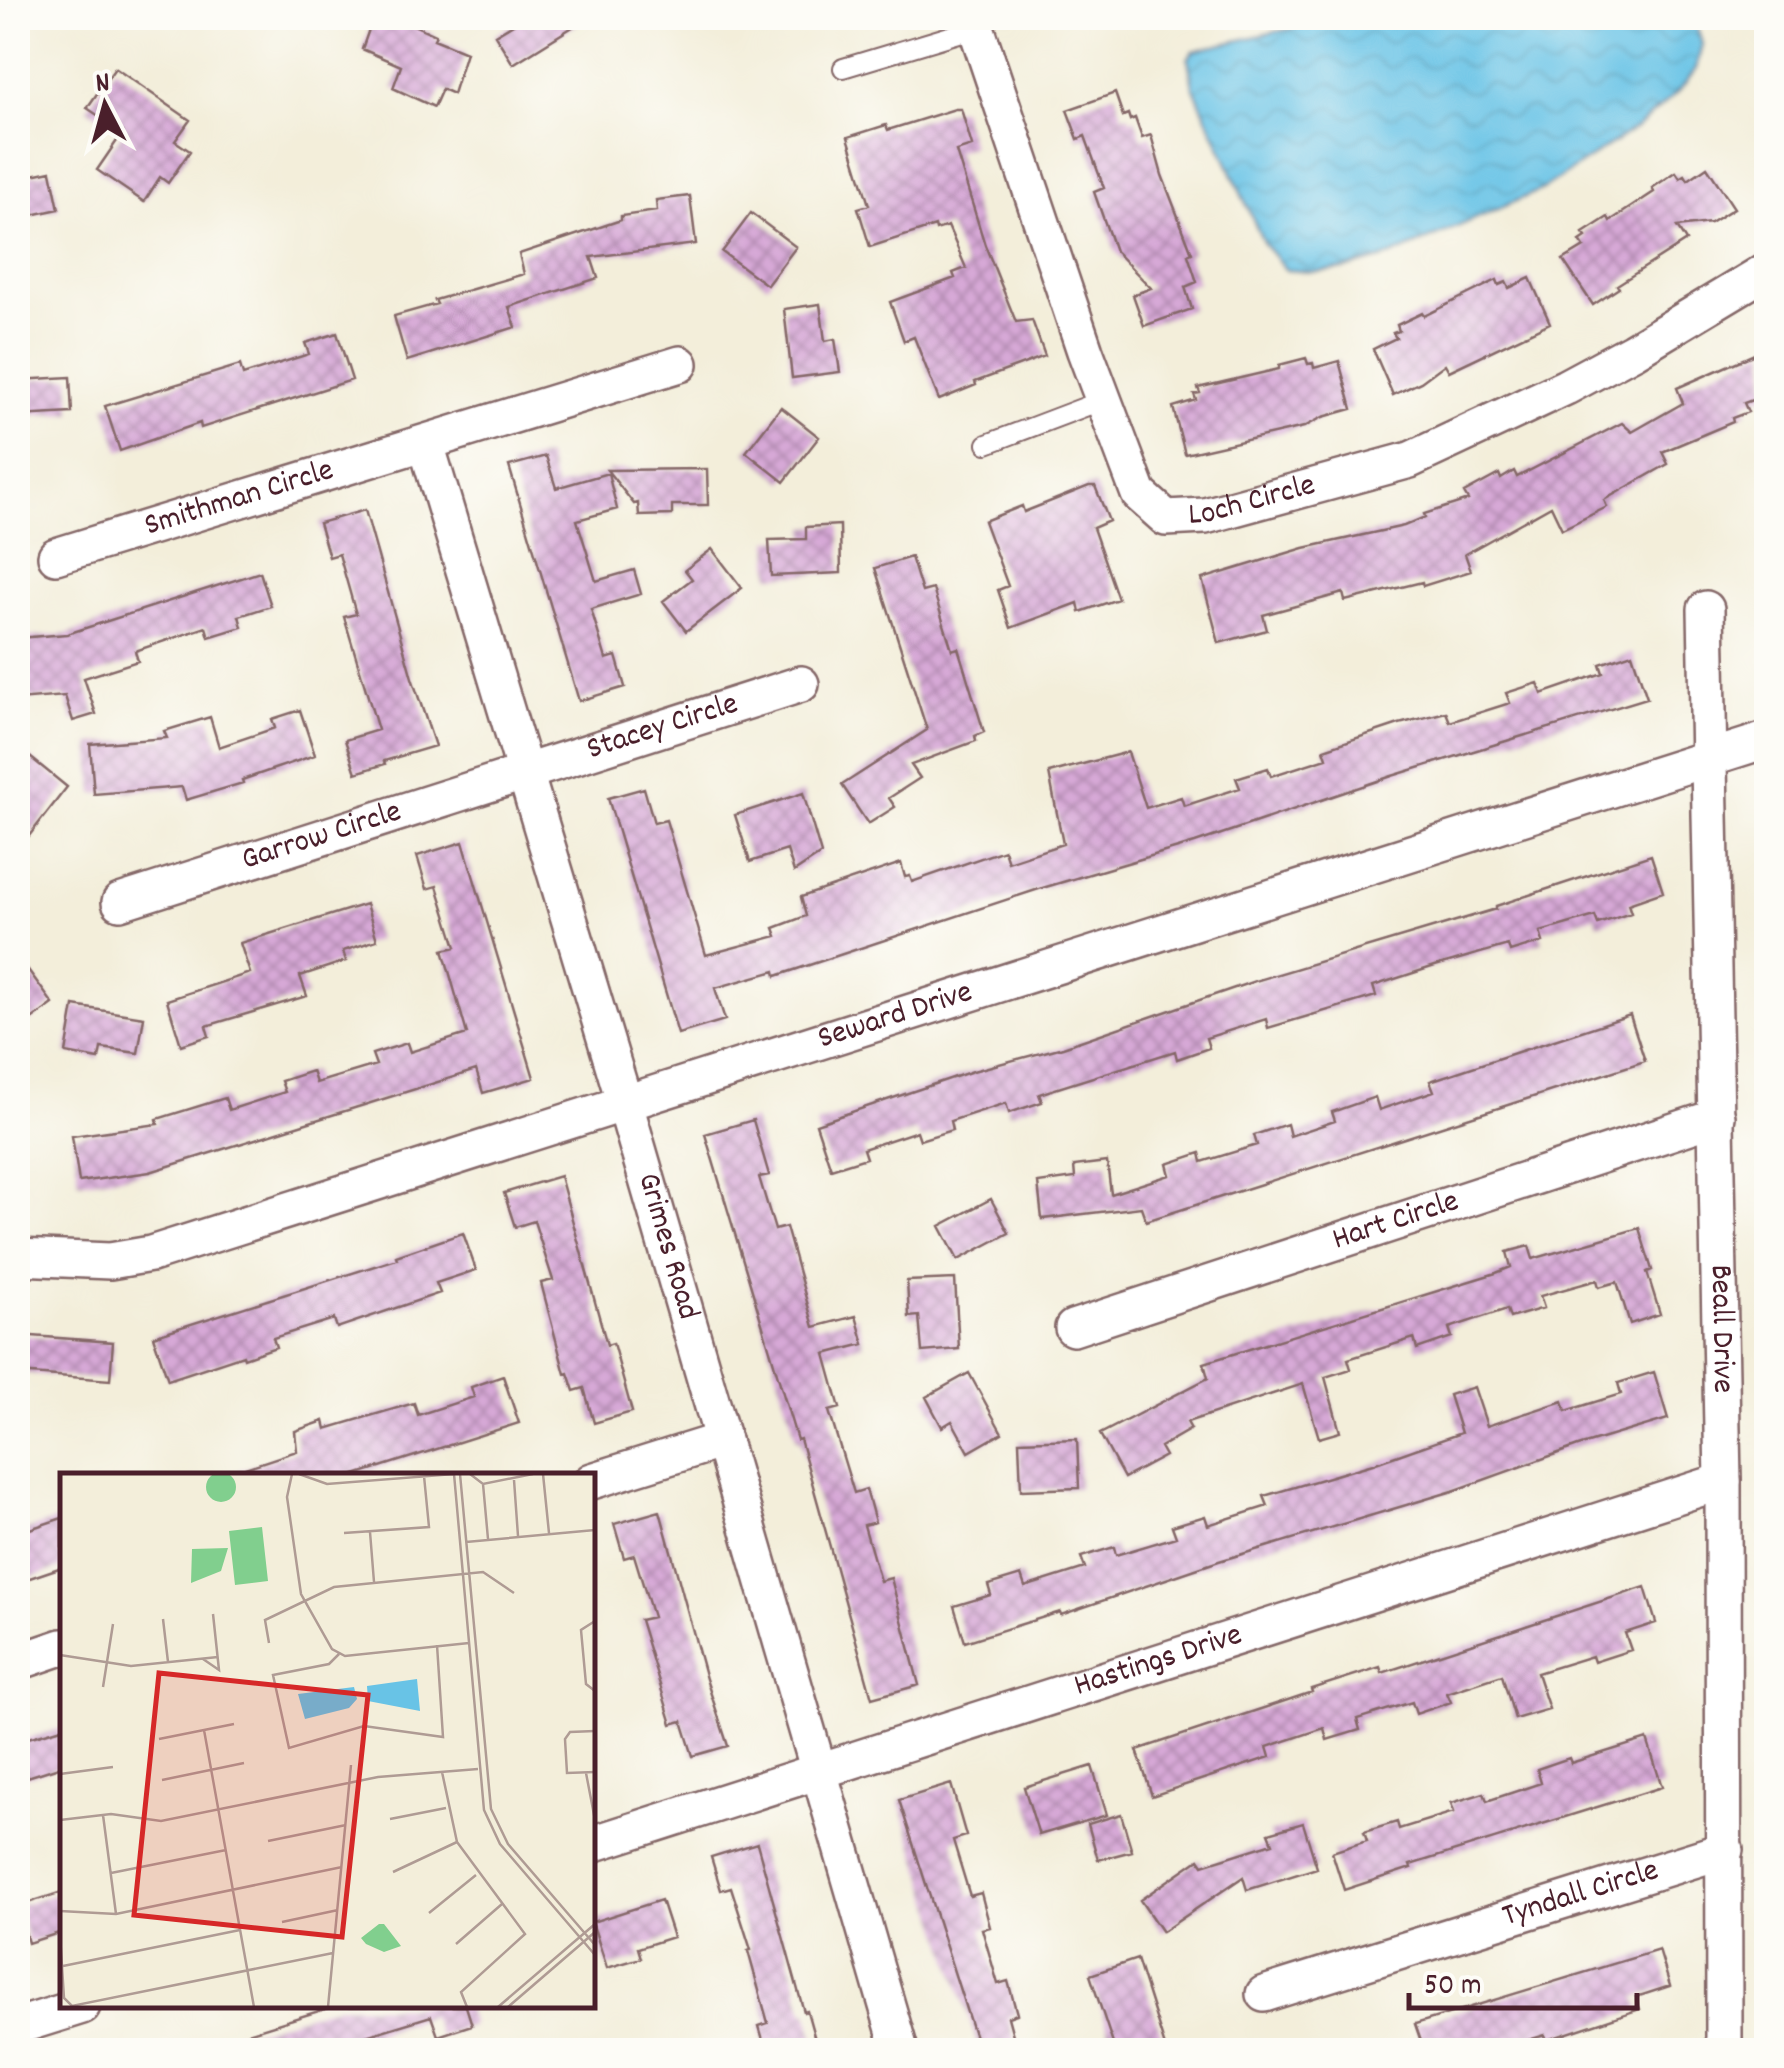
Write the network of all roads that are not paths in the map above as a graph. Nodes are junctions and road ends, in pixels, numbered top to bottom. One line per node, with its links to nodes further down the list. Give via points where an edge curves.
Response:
1 (974, 22): 2 (lane); 5 (street, Loch Circle)
2 (843, 68)
3 (1766, 271): 5 (street, Loch Circle, via 1633,352 1410,460 1205,516 1166,518 1138,494)
4 (680, 364): 6 (street, Smithman Circle)
5 (1104, 400): 7 (lane)
6 (426, 444): 8 (street, Smithman Circle); 13 (street, Grimes Road)
7 (988, 444)
8 (56, 556)
9 (1706, 609): 12 (street, Beall Drive)
10 (801, 684): 13 (street, Stacey Circle)
11 (1766, 740): 12 (street, Seward Drive)
12 (1708, 758): 15 (street, Seward Drive); 16 (street, Beall Drive)
13 (525, 772): 14 (street, Garrow Circle); 15 (street, Grimes Road)
14 (120, 902)
15 (624, 1104): 17 (street, Seward Drive, via 151,1254 110,1261); 19 (street, Grimes Road)
16 (1718, 1117): 18 (street, Hart Circle); 21 (street, Beall Drive)
17 (18, 1257)
18 (1072, 1328)
19 (723, 1440): 20 (street); 24 (street, Grimes Road)
20 (595, 1480)
21 (1723, 1481): 24 (street, Hastings Drive); 26 (street, Beall Drive)
22 (60, 1649): 23 (street)
23 (18, 1662)
24 (820, 1772): 25 (street, Hastings Drive); 30 (street, Grimes Road)
25 (595, 1843)
26 (1725, 1850): 27 (street, Tyndall Circle); 31 (street, Beall Drive)
27 (1264, 1994)
28 (76, 2008): 29 (street)
29 (18, 2026)
30 (900, 2050)
31 (1724, 2050)

